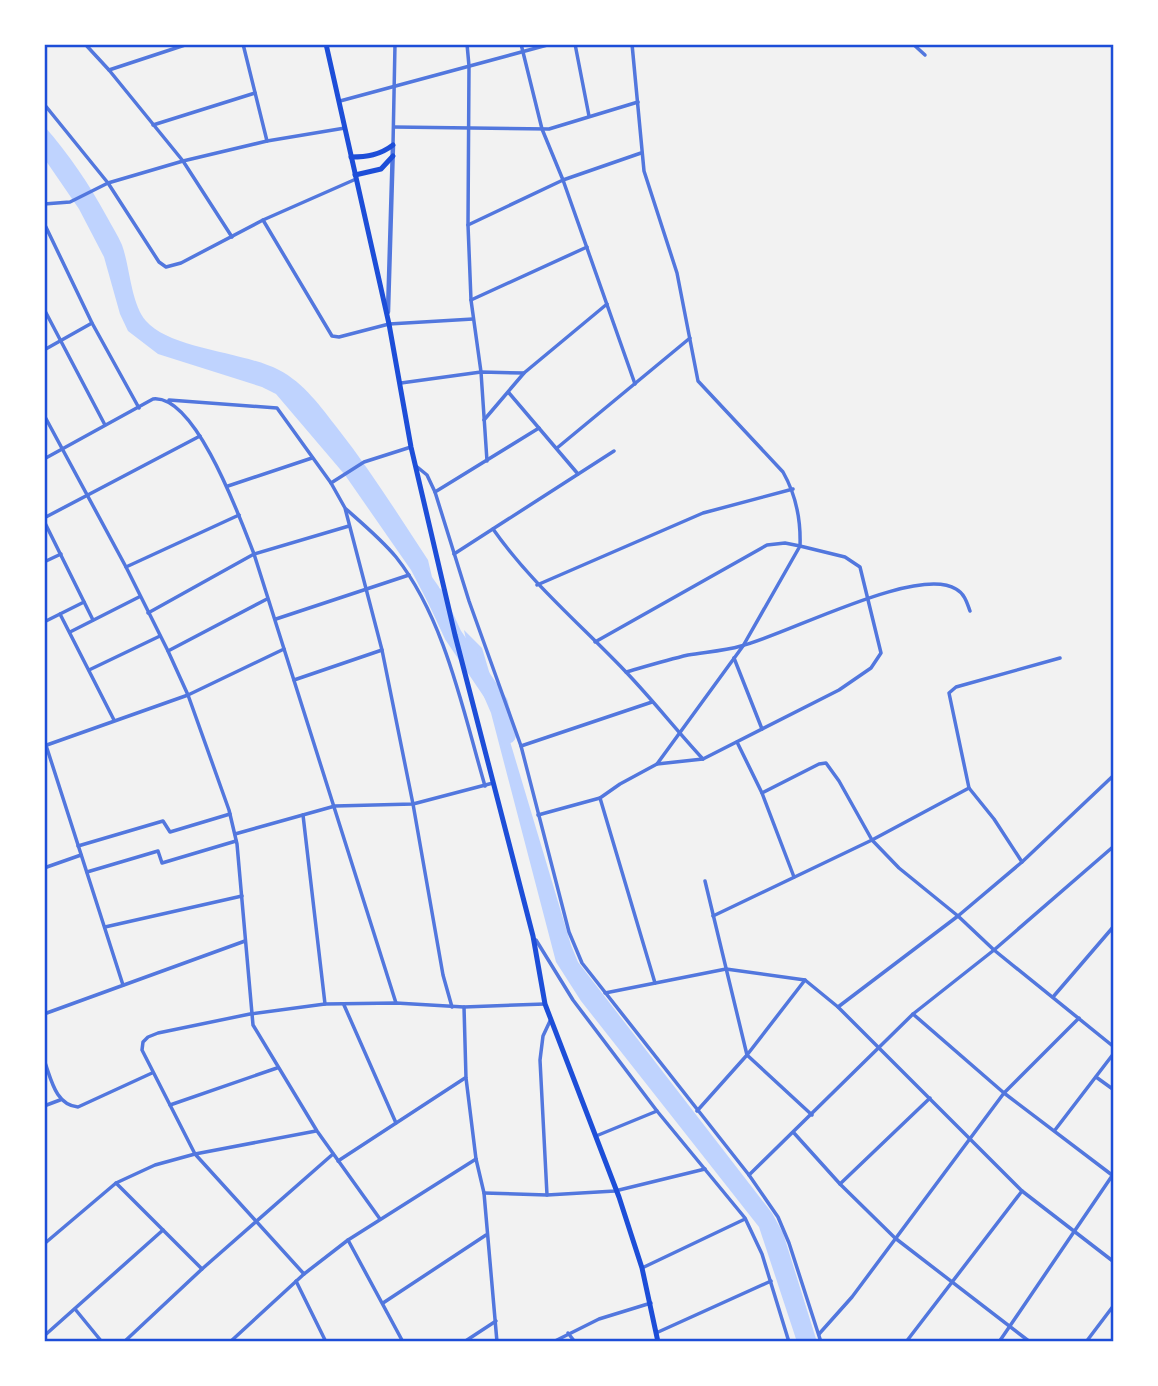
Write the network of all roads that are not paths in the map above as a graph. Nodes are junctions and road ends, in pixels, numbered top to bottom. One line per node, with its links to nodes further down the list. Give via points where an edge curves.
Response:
1 (85, 44): 15 (street)
2 (188, 44): 15 (street)
3 (243, 44): 17 (street)
4 (326, 44): 18 (main road)
5 (395, 44): 16 (street)
6 (467, 44): 14 (street)
7 (521, 44): 12 (street)
8 (551, 44): 12 (street)
9 (575, 44): 21 (street)
10 (632, 44): 19 (street)
11 (913, 44): 13 (street)
12 (522, 51): 14 (street); 26 (street)
13 (925, 55)
14 (469, 66): 16 (street); 24 (street)
15 (109, 70): 22 (street)
16 (394, 85): 18 (street); 23 (street)
17 (255, 93): 22 (street); 27 (street)
18 (339, 101): 25 (main road)
19 (638, 102): 21 (street); 29 (street)
20 (44, 104): 35 (street)
21 (589, 116): 26 (street)
22 (152, 125): 32 (street)
23 (394, 127): 24 (street); 28 (street)
24 (468, 127): 26 (street); 39 (street)
25 (346, 128): 27 (street); 31 (main road)
26 (542, 129): 34 (street)
27 (267, 141): 32 (street)
28 (393, 145): 30 (street); 31 (main road, via 374,155)
29 (641, 153): 34 (street); 49 (street, via 677,273)
30 (393, 156): 33 (main road, via 381,169); 45 (street)
31 (351, 157): 33 (main road)
32 (183, 161): 35 (street); 40 (street)
33 (356, 177): 37 (street); 45 (main road)
34 (563, 180): 39 (street); 41 (street)
35 (108, 183): 36 (street, via 70,202); 40 (street, via 166,268)
36 (44, 204)
37 (263, 220): 40 (street); 48 (street, via 332,336)
38 (44, 223): 47 (street)
39 (468, 225): 42 (street)
40 (232, 237)
41 (587, 247): 42 (street); 43 (street)
42 (471, 300): 46 (street)
43 (607, 304): 53 (street); 55 (street)
44 (44, 309): 50 (street)
45 (387, 317): 48 (main road)
46 (474, 319): 48 (street); 52 (street)
47 (92, 323): 50 (street); 58 (street)
48 (389, 324): 54 (main road)
49 (690, 338): 55 (street); 75 (street, via 698,381 763,448)
50 (60, 341): 51 (street); 61 (street)
51 (44, 350)
52 (481, 372): 53 (street); 54 (street); 60 (street)
53 (524, 373): 56 (street)
54 (401, 383): 64 (main road)
55 (635, 384): 66 (street)
56 (509, 393): 60 (street); 62 (street)
57 (159, 399): 58 (street); 63 (street, via 178,408); 68 (street, via 277,408)
58 (139, 408): 61 (street)
59 (44, 415): 65 (street)
60 (484, 420): 70 (street)
61 (105, 425): 65 (street)
62 (539, 428): 66 (street); 70 (street)
63 (200, 436): 74 (street); 77 (street)
64 (411, 447): 71 (main road); 73 (street, via 364,462)
65 (61, 448): 69 (street); 77 (street)
66 (557, 448): 72 (street)
67 (614, 451): 72 (street)
68 (313, 458): 73 (street); 74 (street)
69 (44, 459)
70 (487, 461): 76 (street)
71 (416, 469): 76 (street, via 427,475); 126 (main road)
72 (578, 474): 82 (street)
73 (331, 483): 78 (street)
74 (228, 486): 79 (street)
75 (793, 489): 83 (street); 90 (street, via 703,513)
76 (435, 492): 86 (street)
77 (86, 496): 80 (street); 88 (street)
78 (345, 508): 81 (street); 89 (street)
79 (239, 515): 85 (street); 88 (street)
80 (44, 519): 84 (street)
81 (349, 526): 85 (street); 91 (street)
82 (494, 529): 86 (street); 90 (street)
83 (800, 547): 94 (street, via 852,561 860,568); 104 (street, via 785,542 767,545); 105 (street)
84 (61, 554): 87 (street); 95 (street)
85 (254, 554): 93 (street); 97 (street)
86 (454, 554): 122 (street)
87 (44, 562)
88 (126, 567): 92 (street)
89 (409, 575): 91 (street); 127 (street, via 441,640)
90 (537, 585): 104 (street)
91 (367, 589): 99 (street); 107 (street)
92 (139, 597): 97 (street); 100 (street)
93 (267, 599): 99 (street); 108 (street)
94 (866, 599): 96 (street, via 904,588 941,585 961,593); 105 (street); 117 (street, via 880,643 878,660 856,680)
95 (84, 602): 98 (street); 100 (street)
96 (970, 611)
97 (148, 613): 103 (street)
98 (60, 614): 101 (street); 102 (street)
99 (276, 618): 106 (street)
100 (93, 620): 102 (street)
101 (44, 622)
102 (70, 632): 111 (street)
103 (160, 636): 108 (street); 111 (street)
104 (595, 642): 112 (street)
105 (743, 646): 109 (street); 112 (street)
106 (284, 649): 113 (street); 114 (street)
107 (382, 650): 113 (street); 131 (street)
108 (168, 651): 114 (street)
109 (734, 658): 117 (street); 118 (street)
110 (1060, 658): 128 (street, via 956,687 949,693)
111 (89, 670): 116 (street)
112 (626, 672): 115 (street)
113 (294, 680): 132 (street)
114 (188, 695): 116 (street); 133 (street)
115 (652, 702): 118 (street); 122 (street)
116 (114, 720): 121 (street)
117 (762, 729): 120 (street)
118 (679, 733): 123 (street); 124 (street)
119 (44, 739): 121 (street)
120 (737, 742): 123 (street); 129 (street)
121 (45, 746): 139 (street)
122 (521, 746): 135 (street)
123 (704, 759): 124 (street)
124 (657, 764): 130 (street)
125 (1114, 775): 142 (street)
126 (495, 782): 127 (street); 152 (main road)
127 (485, 786): 131 (street)
128 (969, 788): 137 (street); 142 (street)
129 (762, 793): 137 (street, via 826,763); 145 (street)
130 (600, 798): 135 (street); 157 (street)
131 (413, 804): 132 (street); 165 (street)
132 (335, 806): 134 (street); 161 (street)
133 (230, 814): 136 (street); 139 (street, via 170,832 163,821)
134 (303, 815): 136 (street); 162 (street)
135 (538, 815): 159 (street, via 569,932 582,962)
136 (235, 834): 138 (street)
137 (872, 840): 145 (street); 149 (street)
138 (236, 841): 144 (street, via 162,863 158,851); 147 (street)
139 (78, 846): 141 (street)
140 (1114, 846): 154 (street)
141 (80, 855): 143 (street); 144 (street)
142 (1022, 862): 149 (street)
143 (44, 869)
144 (87, 872): 151 (street)
145 (794, 877): 148 (street)
146 (705, 881): 148 (street)
147 (242, 896): 151 (street); 153 (street)
148 (713, 916): 155 (street)
149 (958, 916): 154 (street); 167 (street)
150 (1114, 926): 160 (street)
151 (105, 927): 158 (street)
152 (533, 936): 163 (main road); 188 (street, via 565,989)
153 (245, 941): 158 (street); 169 (street)
154 (994, 950): 160 (street); 170 (street)
155 (726, 969): 156 (street); 157 (street); 176 (street)
156 (805, 981): 167 (street); 176 (street)
157 (655, 983): 159 (street)
158 (123, 985): 168 (street)
159 (605, 993): 189 (street)
160 (1053, 997): 171 (street)
161 (396, 1003): 164 (street); 165 (street)
162 (325, 1004): 164 (street); 169 (street)
163 (545, 1004): 166 (street); 172 (main road)
164 (344, 1005): 191 (street)
165 (452, 1007): 166 (street)
166 (464, 1007): 181 (street)
167 (838, 1007): 174 (street)
168 (44, 1014)
169 (250, 1014): 178 (street); 179 (street, via 148,1037 142,1050)
170 (913, 1014): 174 (street); 183 (street)
171 (1079, 1018): 173 (street); 183 (street)
172 (551, 1019): 195 (main road); 209 (street, via 540,1060)
173 (1114, 1046)
174 (878, 1047): 184 (street); 190 (street)
175 (1114, 1053): 180 (street)
176 (747, 1055): 189 (street); 190 (street)
177 (44, 1060): 185 (street)
178 (277, 1068): 186 (street); 193 (street)
179 (152, 1073): 185 (street, via 78,1107); 186 (street)
180 (1096, 1077): 182 (street); 192 (street)
181 (466, 1078): 191 (street); 199 (street)
182 (1114, 1090)
183 (1003, 1093): 192 (street); 196 (street)
184 (930, 1098): 196 (street); 205 (street)
185 (60, 1100): 187 (street)
186 (170, 1105): 197 (street)
187 (44, 1106)
188 (657, 1111): 195 (street); 201 (street)
189 (697, 1111): 203 (street)
190 (812, 1115): 194 (street)
191 (396, 1123): 200 (street)
192 (1055, 1130): 202 (street)
193 (317, 1131): 197 (street); 198 (street)
194 (794, 1133): 203 (street); 205 (street)
195 (596, 1136): 206 (main road)
196 (970, 1137): 207 (street); 216 (street)
197 (195, 1153): 204 (street); 212 (street)
198 (333, 1154): 200 (street); 212 (street)
199 (477, 1158): 208 (street); 211 (street)
200 (338, 1161): 211 (street)
201 (705, 1169): 206 (street); 210 (street)
202 (1113, 1174): 214 (street)
203 (749, 1175): 234 (street, via 778,1217)
204 (116, 1183): 213 (street); 218 (street)
205 (841, 1184): 216 (street)
206 (615, 1191): 209 (street); 220 (main road)
207 (1022, 1191): 214 (street); 225 (street)
208 (484, 1193): 209 (street); 215 (street)
209 (547, 1195)
210 (745, 1218): 220 (street); 224 (street)
211 (380, 1219): 217 (street)
212 (256, 1221): 221 (street); 222 (street)
213 (163, 1230): 221 (street); 229 (street)
214 (1073, 1232): 219 (street); 231 (street)
215 (486, 1235): 226 (street); 230 (street)
216 (895, 1238): 225 (street); 234 (street)
217 (348, 1240): 222 (street); 226 (street)
218 (44, 1244)
219 (1114, 1262)
220 (642, 1268): 227 (main road)
221 (202, 1269): 237 (street)
222 (304, 1274): 223 (street)
223 (296, 1281): 238 (street); 239 (street)
224 (771, 1281): 233 (street); 246 (street)
225 (953, 1281): 231 (street); 248 (street)
226 (383, 1303): 240 (street)
227 (651, 1303): 232 (street); 233 (main road)
228 (1114, 1305): 251 (street)
229 (75, 1309): 235 (street); 236 (street)
230 (496, 1321): 241 (street); 242 (street)
231 (1010, 1326): 249 (street); 250 (street)
232 (568, 1333): 243 (street); 244 (street)
233 (656, 1333): 245 (main road)
234 (819, 1334): 247 (street)
235 (44, 1336)
236 (103, 1342)
237 (124, 1342)
238 (230, 1342)
239 (326, 1342)
240 (403, 1342)
241 (464, 1342)
242 (497, 1342)
243 (553, 1342)
244 (575, 1342)
245 (658, 1342)
246 (789, 1342)
247 (821, 1342)
248 (906, 1342)
249 (999, 1342)
250 (1030, 1342)
251 (1086, 1342)

